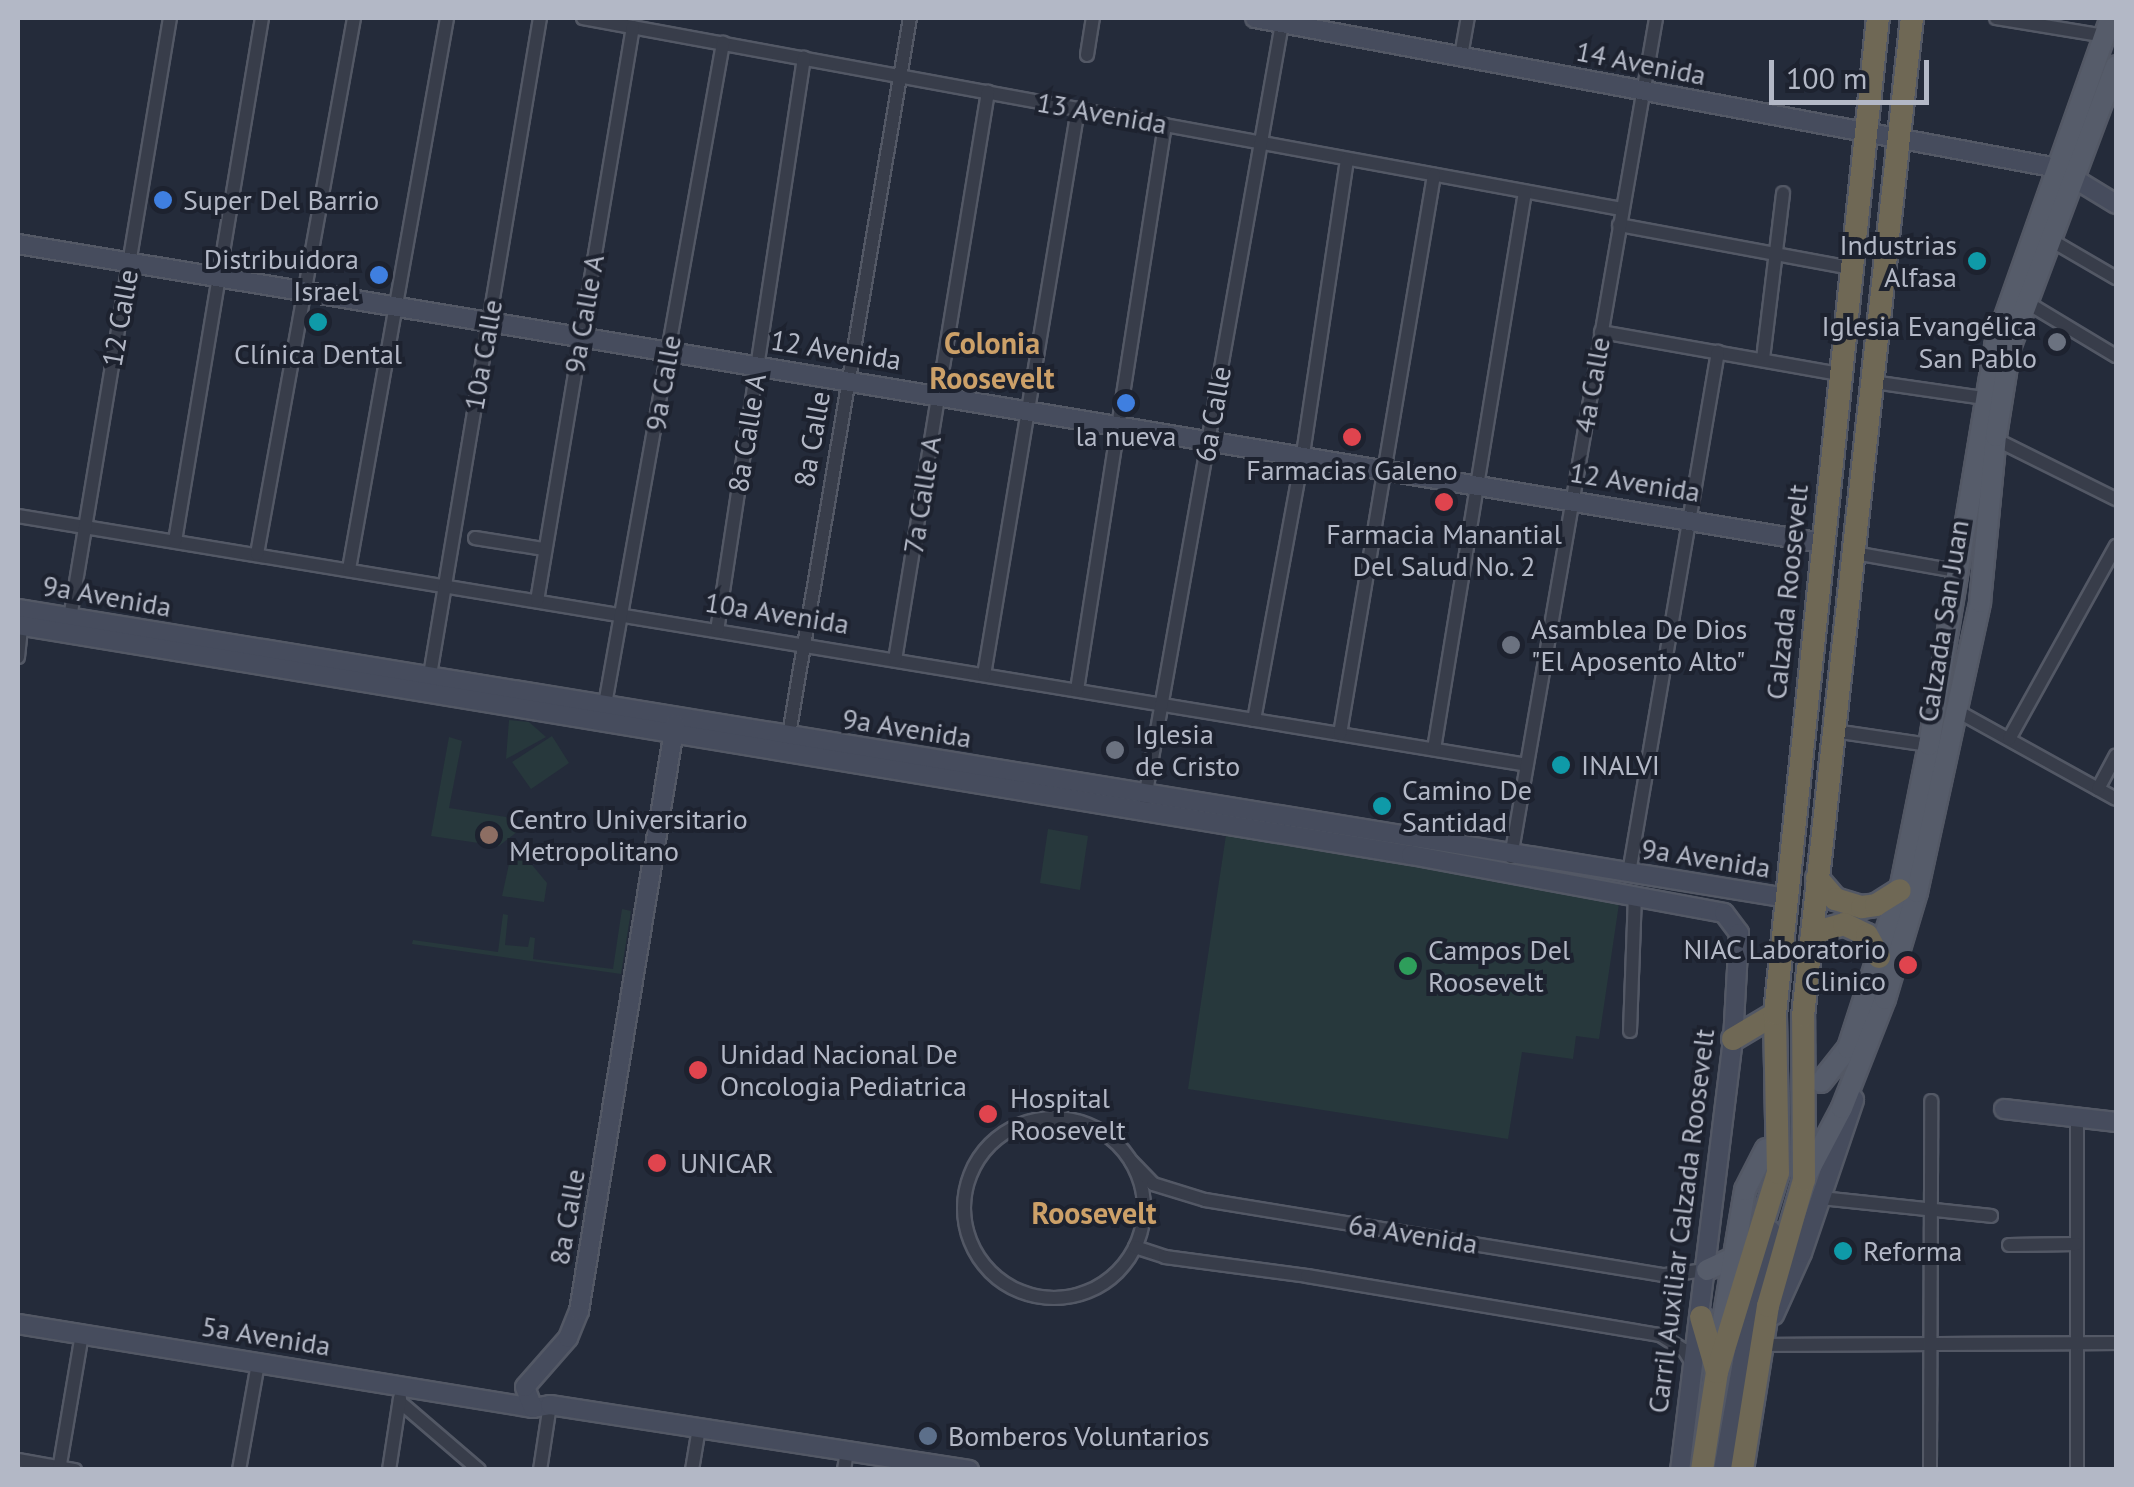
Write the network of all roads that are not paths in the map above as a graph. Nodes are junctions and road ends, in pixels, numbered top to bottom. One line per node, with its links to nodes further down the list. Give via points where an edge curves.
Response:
1 (170, 18): 42 (street, 12 Calle)
2 (262, 18): 44 (street)
3 (354, 18): 46 (street)
4 (447, 18): 48 (street)
5 (540, 18): 49 (street, 10a Calle)
6 (583, 18): 16 (street, 13 Avenida)
7 (910, 18): 23 (street, 8a Calle)
8 (1093, 18): 19 (street)
9 (1255, 18): 15 (street, 14 Avenida)
10 (1468, 18): 20 (street)
11 (1656, 18): 24 (street, 4a Calle)
12 (1878, 18): 28 (highway, Calzada Roosevelt)
13 (1912, 18): 29 (highway)
14 (1996, 18): 17 (street)
15 (1283, 20): 20 (street, 14 Avenida); 30 (street, 6a Calle)
16 (633, 27): 18 (street, 13 Avenida); 51 (street, 9a Calle A)
17 (2108, 27): 32 (main road, Calzada San Juan)
18 (724, 44): 21 (street, 13 Avenida); 52 (street, 9a Calle)
19 (1087, 54)
20 (1461, 56): 24 (street, 14 Avenida)
21 (804, 58): 23 (street, 13 Avenida); 56 (street, 8a Calle A)
22 (2116, 66): 32 (main road, Calzada San Juan)
23 (899, 76): 25 (street, 13 Avenida); 58 (street, 8a Calle)
24 (1643, 90): 28 (street, 14 Avenida); 37 (street, 4a Calle)
25 (988, 92): 26 (street, 13 Avenida); 60 (street, 7a Calle A)
26 (1078, 109): 27 (street, 13 Avenida); 62 (street)
27 (1165, 125): 30 (street, 13 Avenida); 63 (street)
28 (1864, 136): 29 (street, 14 Avenida); 43 (highway, Calzada Roosevelt)
29 (1898, 138): 32 (street); 59 (highway)
30 (1261, 143): 31 (street, 13 Avenida); 65 (street, 6a Calle)
31 (1346, 158): 33 (street, 13 Avenida); 66 (street)
32 (2066, 174): 36 (street); 39 (main road, Calzada San Juan); 61 (main road, Calzada San Juan, via 1995,345)
33 (1434, 175): 34 (street, 13 Avenida); 67 (street)
34 (1525, 192): 37 (street, 13 Avenida); 68 (street)
35 (1783, 194): 41 (street)
36 (2116, 204)
37 (1622, 210): 38 (street, 4a Calle)
38 (1619, 224): 41 (street); 50 (street, 4a Calle)
39 (2049, 239): 45 (street); 47 (main road, Calzada San Juan)
40 (18, 244): 42 (street, 12 Avenida)
41 (1777, 257): 43 (street); 55 (street)
42 (129, 262): 44 (street, 12 Avenida); 73 (street, 12 Calle)
43 (1851, 268): 57 (highway, Calzada Roosevelt)
44 (219, 277): 46 (street, 12 Avenida); 75 (street)
45 (2116, 278)
46 (304, 291): 48 (street, 12 Avenida); 79 (street)
47 (2026, 302): 54 (street); 64 (main road, Calzada San Juan)
48 (393, 305): 49 (street, 12 Avenida); 81 (street)
49 (489, 321): 51 (street, 12 Avenida); 83 (street, 10a Calle)
50 (1601, 332): 53 (street); 70 (street, 4a Calle)
51 (581, 336): 52 (street, 12 Avenida); 78 (street, 9a Calle A)
52 (668, 350): 56 (street, 12 Avenida); 85 (street, 9a Calle)
53 (1718, 352): 55 (street); 72 (street)
54 (2116, 356)
55 (1764, 359): 57 (street)
56 (758, 365): 58 (street, 12 Avenida); 88 (street, 8a Calle A)
57 (1840, 374): 76 (highway, Calzada Roosevelt)
58 (850, 380): 60 (street, 12 Avenida); 89 (street, 8a Calle)
59 (1872, 382): 61 (street); 80 (highway)
60 (938, 394): 62 (street, 12 Avenida); 91 (street, 7a Calle A)
61 (1984, 398): 64 (main road, Calzada San Juan)
62 (1028, 409): 63 (street, 12 Avenida); 92 (street)
63 (1119, 424): 65 (street, 12 Avenida); 95 (street)
64 (1987, 436): 69 (street); 82 (main road, Calzada San Juan); 97 (main road, Calzada San Juan, via 1980,602)
65 (1209, 439): 66 (street, 12 Avenida); 96 (street, 6a Calle)
66 (1303, 454): 67 (street, 12 Avenida); 99 (street)
67 (1386, 468): 68 (street, 12 Avenida); 102 (street)
68 (1477, 482): 70 (street, 12 Avenida); 106 (street)
69 (2116, 499)
70 (1571, 500): 72 (street, 12 Avenida); 108 (street, 4a Calle)
71 (18, 516): 73 (street, 10a Avenida)
72 (1686, 518): 76 (street, 12 Avenida); 113 (street)
73 (85, 526): 75 (street, 10a Avenida); 86 (street, 12 Calle)
74 (475, 538): 78 (street)
75 (175, 541): 79 (street, 10a Avenida)
76 (1822, 543): 117 (highway, Calzada Roosevelt)
77 (2116, 546): 103 (street)
78 (544, 549): 84 (street, 9a Calle A)
79 (257, 554): 81 (street, 10a Avenida)
80 (1854, 554): 82 (street); 101 (highway)
81 (348, 570): 83 (street, 10a Avenida)
82 (1956, 572): 105 (main road, Calzada San Juan)
83 (444, 585): 84 (street, 10a Avenida); 94 (street, 10a Calle)
84 (536, 600): 85 (street, 10a Avenida)
85 (621, 615): 88 (street, 10a Avenida); 98 (street, 9a Calle)
86 (70, 618): 87 (street, 9a Avenida); 93 (street, 9a Avenida)
87 (19, 620): 90 (street); 93 (street, 9a Avenida)
88 (717, 630): 89 (street, 10a Avenida)
89 (804, 645): 91 (street, 10a Avenida); 104 (street, 8a Calle)
90 (18, 658)
91 (895, 660): 92 (street, 10a Avenida)
92 (984, 675): 95 (street, 10a Avenida)
93 (371, 677): 94 (street, 9a Avenida)
94 (428, 686): 98 (street, 9a Avenida)
95 (1076, 690): 96 (street, 10a Avenida)
96 (1163, 704): 99 (street, 10a Avenida); 111 (street, 6a Calle)
97 (1959, 712): 103 (street); 121 (main road, Calzada San Juan)
98 (603, 714): 100 (street, 9a Avenida)
99 (1254, 720): 102 (street, 10a Avenida)
100 (674, 726): 104 (street, 9a Avenida); 154 (street, 8a Calle, via 578,1311 568,1338 548,1362)
101 (1834, 731): 105 (street); 114 (highway)
102 (1340, 734): 106 (street, 10a Avenida)
103 (2008, 739): 109 (street)
104 (787, 744): 111 (street, 9a Avenida)
105 (1930, 745): 115 (main road, Calzada San Juan)
106 (1434, 749): 108 (street, 10a Avenida)
107 (2116, 755): 109 (street)
108 (1527, 765): 112 (street, 4a Calle)
109 (2098, 788): 110 (street)
110 (2116, 799)
111 (1145, 803): 112 (street, 9a Avenida)
112 (1510, 863): 113 (street, 9a Avenida); 116 (street, 9a Avenida)
113 (1629, 873): 117 (street, 9a Avenida)
114 (1817, 878): 115 (highway, via 1835,899 1862,906); 119 (highway)
115 (1900, 890): 120 (main road, Calzada San Juan)
116 (1635, 894): 118 (street, 9a Avenida, via 1721,912); 123 (street)
117 (1787, 898): 122 (highway, Calzada Roosevelt)
118 (1734, 921): 124 (street, Carril Auxiliar Calzada Roosevelt, via 1739,939)
119 (1812, 940): 120 (highway, via 1820,930 1844,924 1867,934); 132 (highway, via 1803,1016)
120 (1879, 958): 125 (main road, Calzada San Juan, via 1848,1048)
121 (1885, 1000): 132 (main road, Calzada San Juan, via 1842,1108); 134 (street)
122 (1775, 1014): 124 (highway); 133 (highway, Calzada Roosevelt)
123 (1630, 1031)
124 (1733, 1038): 141 (street, Carril Auxiliar Calzada Roosevelt)
125 (1821, 1082)
126 (1932, 1101): 135 (street)
127 (2004, 1110): 128 (street)
128 (2077, 1118): 129 (street); 137 (street)
129 (2116, 1122)
130 (1766, 1149): 140 (main road, via 1747,1180)
131 (1131, 1161): 139 (street, via 1144,1204); 139 (street, via 1086,1123 1036,1119 998,1136 982,1152 968,1181 964,1212 989,1271 1036,1296 1089,1291 1108,1281); 141 (street, 6a Avenida, via 1153,1184 1205,1200 1666,1275)
132 (1805, 1170): 142 (street, via 1794,1181); 148 (highway)
133 (1778, 1173): 142 (street, Calzada Roosevelt, via 1785,1184); 152 (highway, Calzada Roosevelt)
134 (1821, 1198): 135 (street); 148 (street)
135 (1929, 1211): 136 (street); 149 (street)
136 (1991, 1216)
137 (2077, 1244): 138 (street); 146 (street)
138 (2010, 1246)
139 (1135, 1247): 151 (street, via 1660,1336 1684,1350)
140 (1731, 1259): 141 (main road); 152 (main road)
141 (1706, 1270): 143 (street, Carril Auxiliar Calzada Roosevelt)
142 (1759, 1282): 169 (street)
143 (1702, 1317): 151 (street, Carril Auxiliar Calzada Roosevelt); 152 (highway)
144 (18, 1324): 145 (street, 5a Avenida)
145 (82, 1334): 150 (street, 5a Avenida); 159 (street)
146 (2077, 1343): 147 (street); 149 (street); 173 (street)
147 (2116, 1343)
148 (1761, 1344): 149 (street); 156 (highway)
149 (1930, 1344): 172 (street)
150 (258, 1362): 153 (street, 5a Avenida); 161 (street)
151 (1692, 1364): 167 (street, Carril Auxiliar Calzada Roosevelt)
152 (1718, 1372): 168 (highway, Calzada Roosevelt)
153 (400, 1394): 154 (street, 5a Avenida); 162 (street); 163 (street)
154 (537, 1400): 155 (street); 164 (street, 8a Calle)
155 (699, 1428): 158 (street); 165 (street)
156 (1747, 1428): 170 (highway); 171 (street)
157 (18, 1460): 159 (street)
158 (846, 1460): 166 (street)
159 (59, 1468): 160 (street)
160 (74, 1470)
161 (240, 1470)
162 (389, 1470)
163 (480, 1470)
164 (540, 1470)
165 (692, 1470)
166 (968, 1470)
167 (1680, 1470)
168 (1702, 1470)
169 (1722, 1470)
170 (1742, 1470)
171 (1752, 1470)
172 (1930, 1470)
173 (2077, 1470)

